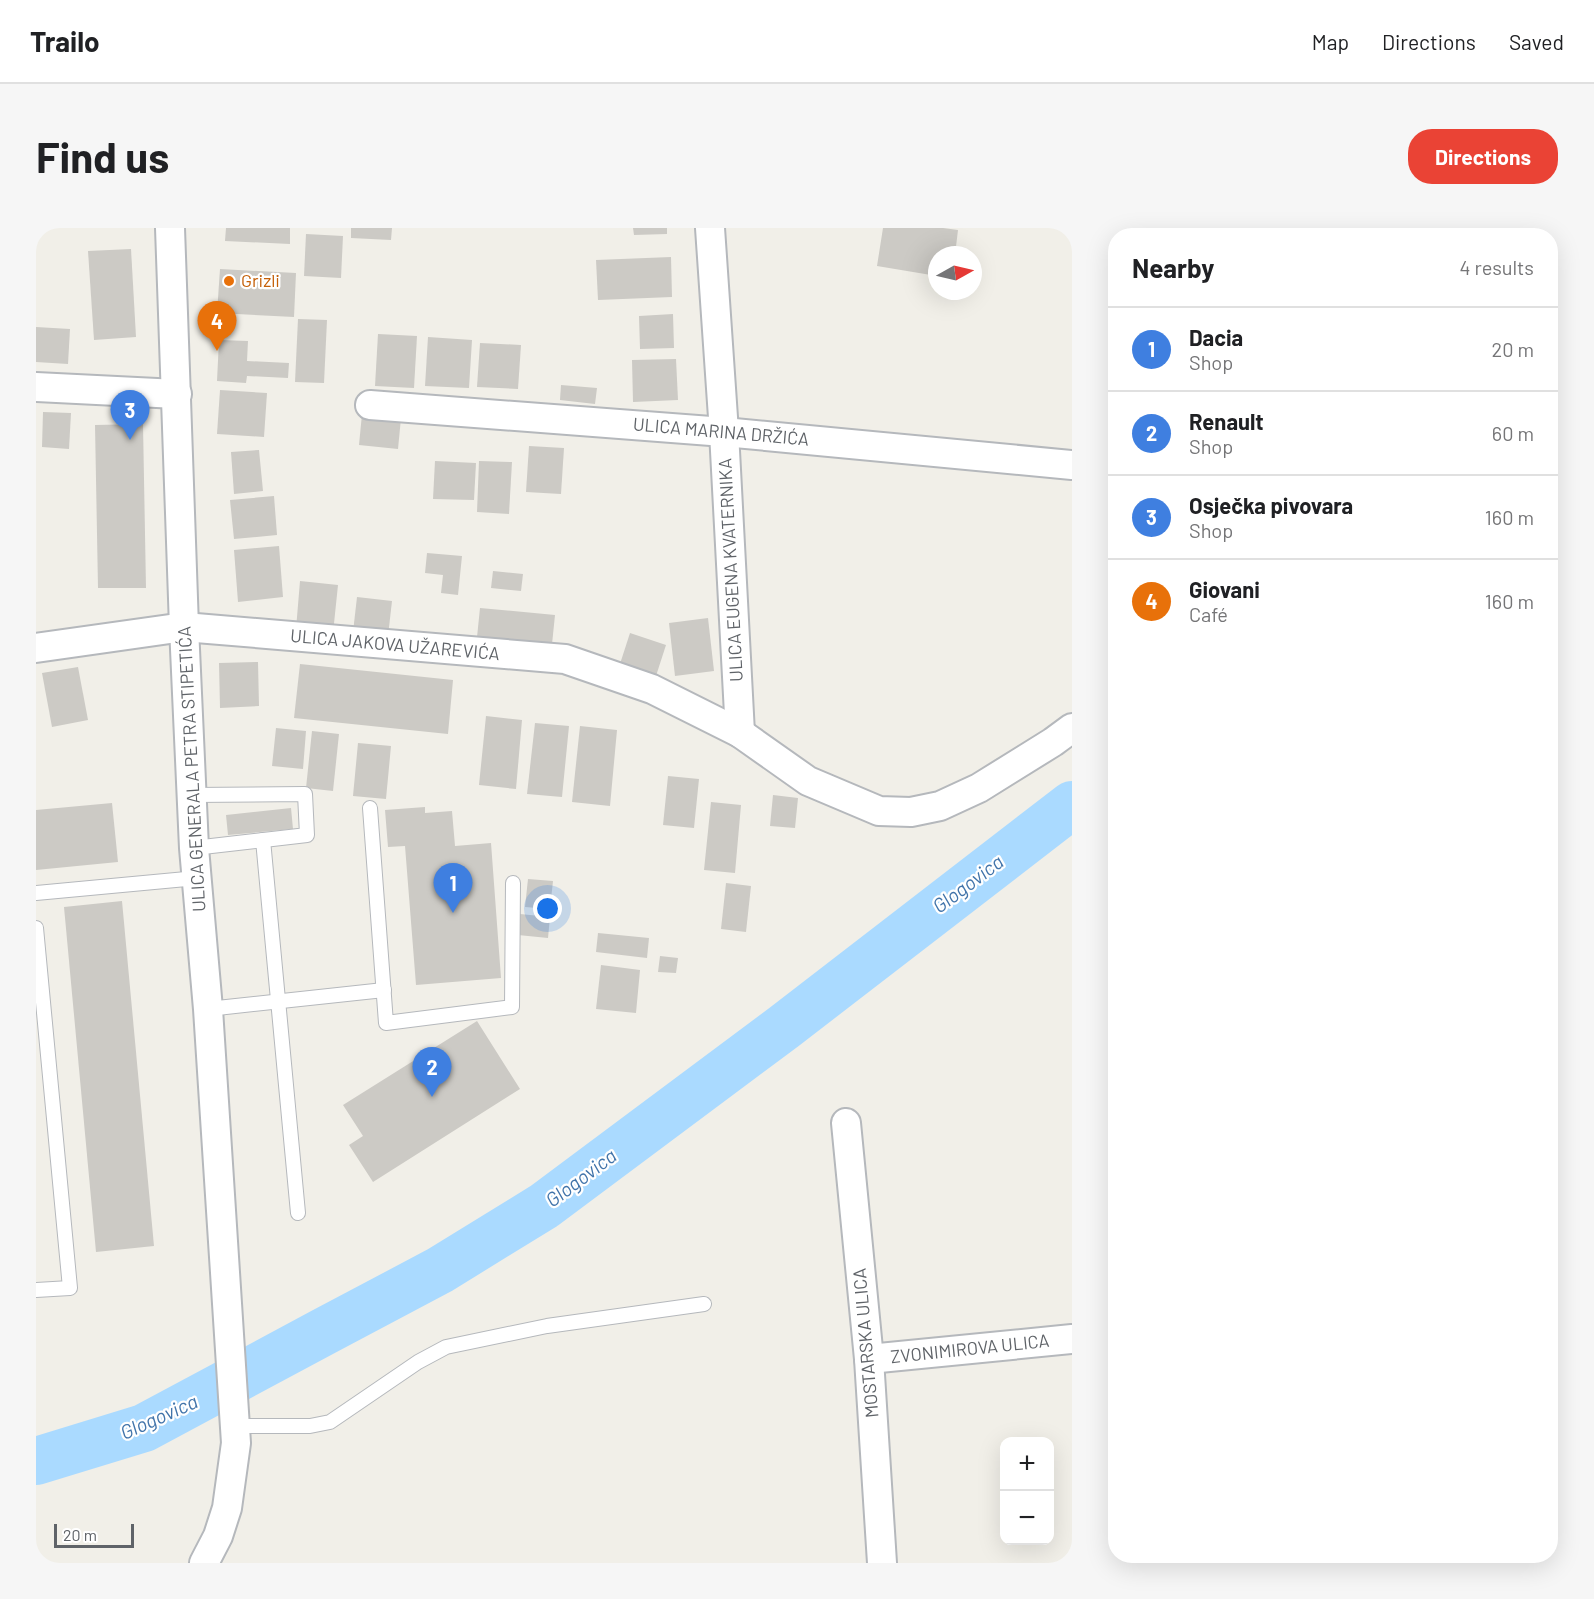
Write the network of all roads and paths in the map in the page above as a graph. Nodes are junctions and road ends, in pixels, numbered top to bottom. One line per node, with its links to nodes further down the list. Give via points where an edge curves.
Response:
1 (170, 228): 4 (street, ULICA GENERALA PETRA STIPETIĆA)
2 (710, 228): 6 (street, ULICA EUGENA KVATERNIKA)
3 (36, 387): 4 (street)
4 (177, 394): 8 (street, ULICA GENERALA PETRA STIPETIĆA)
5 (370, 405): 6 (street, ULICA MARINA DRŽIĆA)
6 (724, 432): 7 (street, ULICA MARINA DRŽIĆA); 11 (street, ULICA EUGENA KVATERNIKA)
7 (1072, 465)
8 (183, 627): 9 (street, ULICA JAKOVA UŽAREVIĆA); 11 (street, ULICA JAKOVA UŽAREVIĆA, via 565,659 652,689); 12 (street, ULICA GENERALA PETRA STIPETIĆA)
9 (36, 648)
10 (1072, 728): 11 (street, ULICA JAKOVA UŽAREVIĆA, via 979,788 939,806 911,812 879,811 808,781)
11 (740, 733)
12 (192, 795): 14 (lane, via 304,794 307,835); 15 (street, ULICA GENERALA PETRA STIPETIĆA)
13 (370, 808): 20 (lane)
14 (263, 840): 15 (lane); 21 (lane)
15 (194, 848): 16 (street, ULICA GENERALA PETRA STIPETIĆA)
16 (197, 878): 18 (lane); 22 (street, ULICA GENERALA PETRA STIPETIĆA)
17 (513, 884): 20 (lane, via 512,1007 386,1023)
18 (36, 893)
19 (36, 928): 25 (lane, via 70,1288)
20 (384, 990): 21 (lane)
21 (278, 1001): 22 (lane); 24 (lane)
22 (208, 1010): 29 (street, ULICA GENERALA PETRA STIPETIĆA)
23 (846, 1123): 28 (street, MOSTARSKA ULICA)
24 (298, 1213)
25 (36, 1290)
26 (704, 1304): 29 (lane, via 547,1326 446,1347 330,1422)
27 (1072, 1339): 28 (street, ZVONIMIROVA ULICA)
28 (869, 1359): 31 (street, MOSTARSKA ULICA)
29 (235, 1434): 30 (street, ULICA GENERALA PETRA STIPETIĆA, via 227,1508)
30 (204, 1563)
31 (882, 1563)

